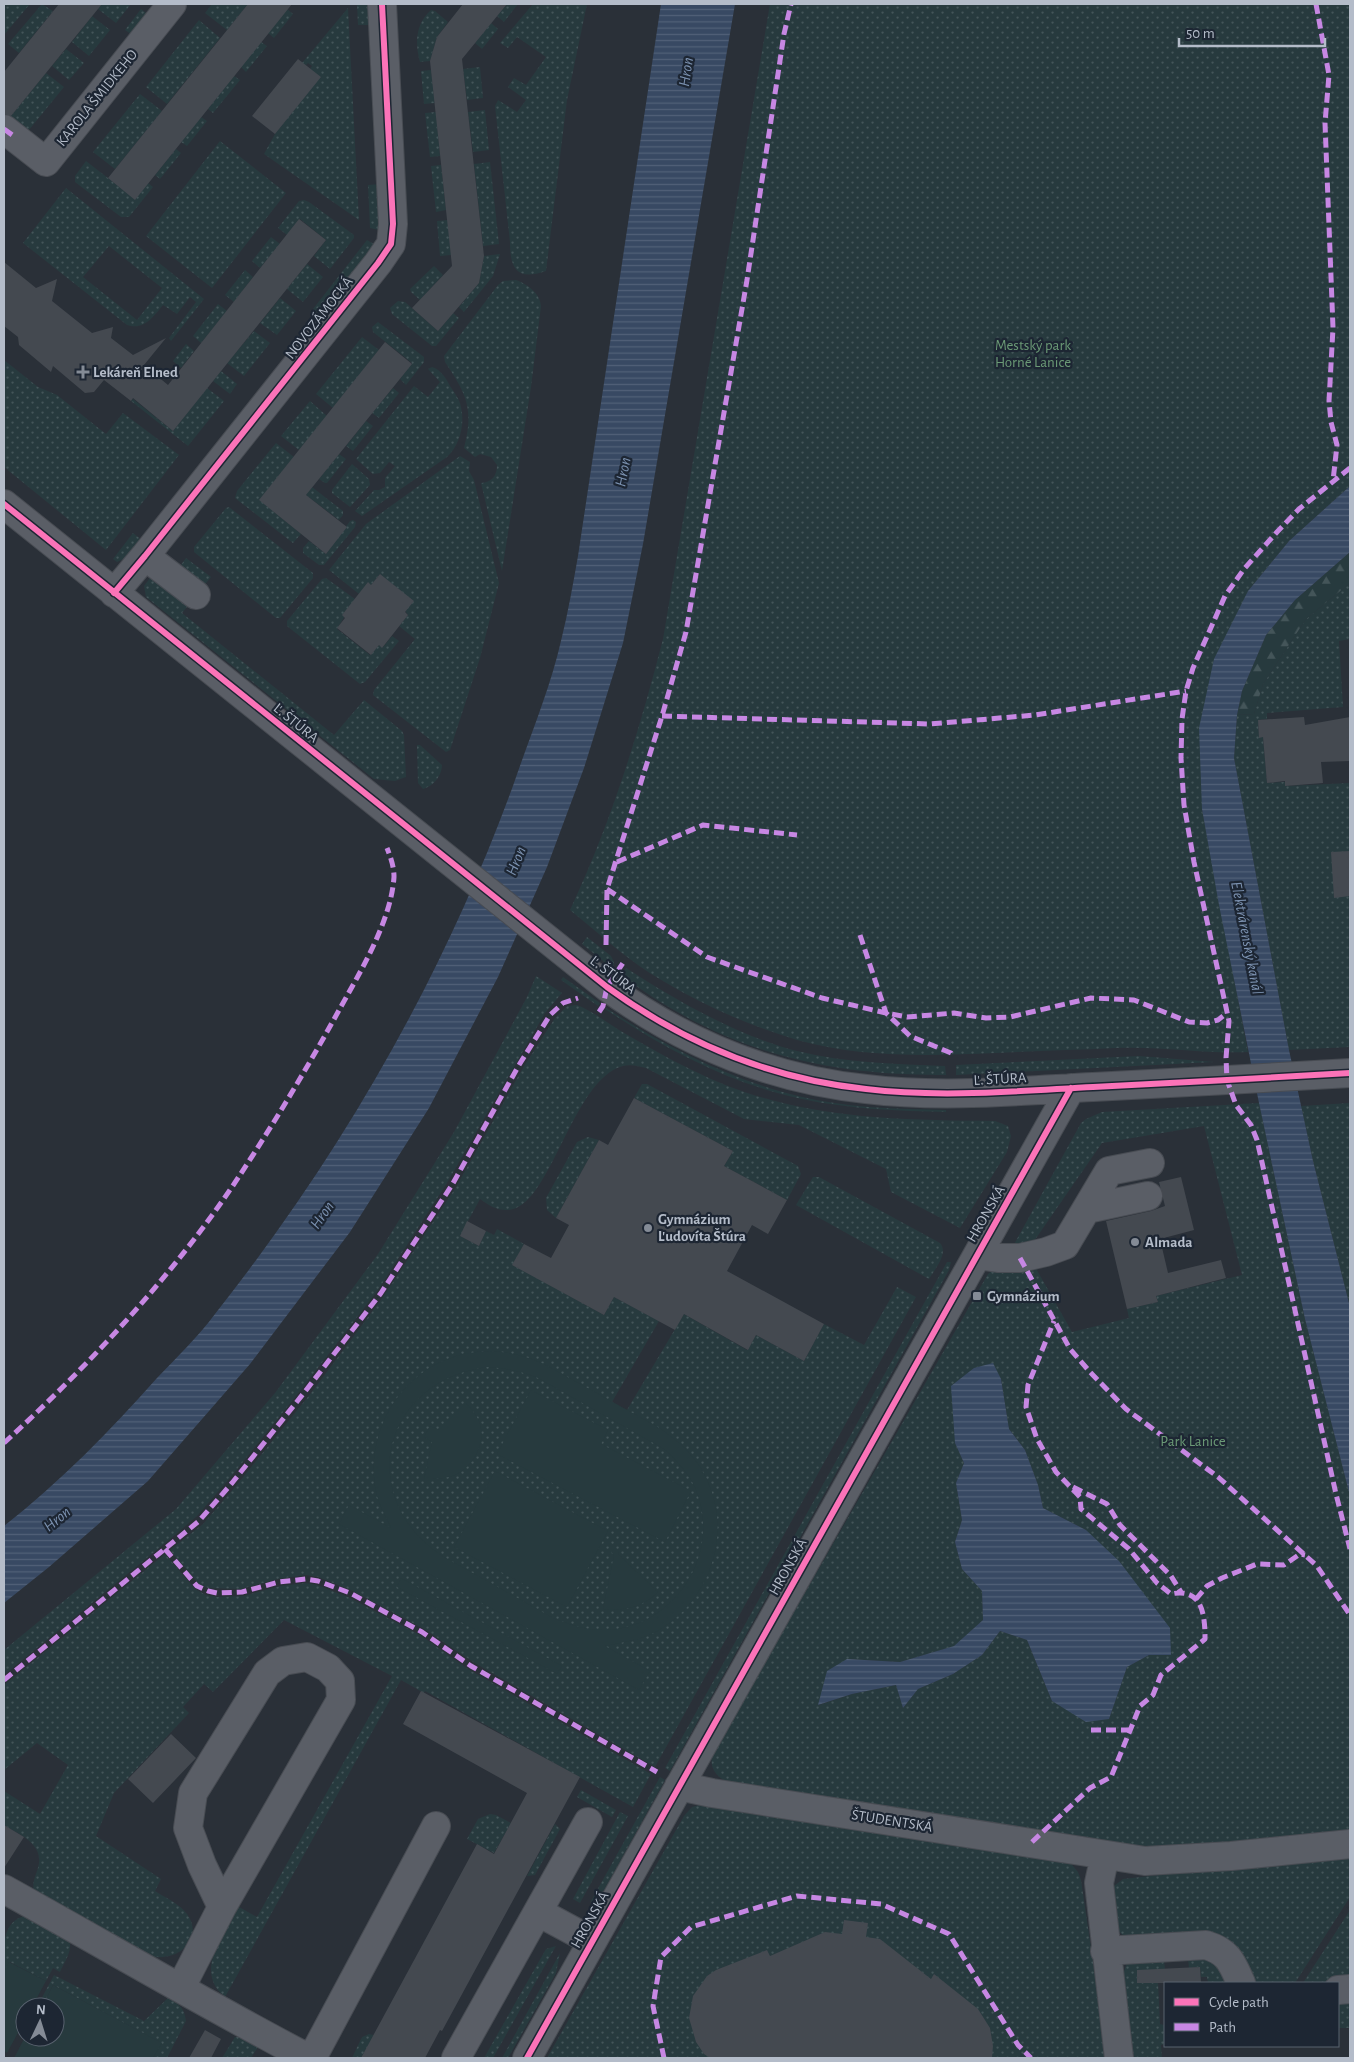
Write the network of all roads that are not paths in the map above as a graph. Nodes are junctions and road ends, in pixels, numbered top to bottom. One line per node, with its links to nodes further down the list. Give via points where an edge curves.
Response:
1 (172, 4): 3 (street, KAROLA ŠMIDKEHO, via 46,162)
2 (382, 4): 5 (street, NOVOZÁMOCKÁ, via 394,224 390,244 378,264)
3 (9, 133)
4 (4, 504): 6 (street, Ľ. ŠTÚRA)
5 (145, 556): 6 (street, NOVOZÁMOCKÁ); 7 (street)
6 (114, 593): 9 (street, Ľ. ŠTÚRA, via 571,959 631,1004 682,1034 782,1074 866,1090 951,1094)
7 (196, 595)
8 (1350, 1073): 9 (street, Ľ. ŠTÚRA)
9 (1071, 1088): 13 (street, HRONSKÁ)
10 (1150, 1164): 12 (street, via 1109,1171)
11 (1148, 1196): 12 (street)
12 (1087, 1209): 13 (street, via 1065,1245 1020,1258)
13 (978, 1255): 14 (street, HRONSKÁ)
14 (679, 1786): 18 (street, ŠTUDENTSKÁ); 22 (street, HRONSKÁ)
15 (588, 1822): 21 (street)
16 (436, 1826): 26 (street)
17 (1350, 1844): 18 (street, ŠTUDENTSKÁ, via 1171,1860 1145,1861)
18 (1105, 1855): 23 (street, via 1099,1883)
19 (4, 1889): 25 (street)
20 (222, 1907): 20 (street, via 341,1700 340,1681 328,1668 307,1658 283,1661 267,1673 192,1793 188,1828); 25 (street)
21 (538, 1912): 22 (street); 27 (street)
22 (592, 1941): 28 (street, HRONSKÁ)
23 (1105, 1951): 24 (street, via 1206,1945 1228,1957); 29 (street)
24 (1240, 1982)
25 (181, 1987): 26 (street, via 220,2012)
26 (310, 2058)
27 (456, 2058)
28 (527, 2058)
29 (1119, 2058)

